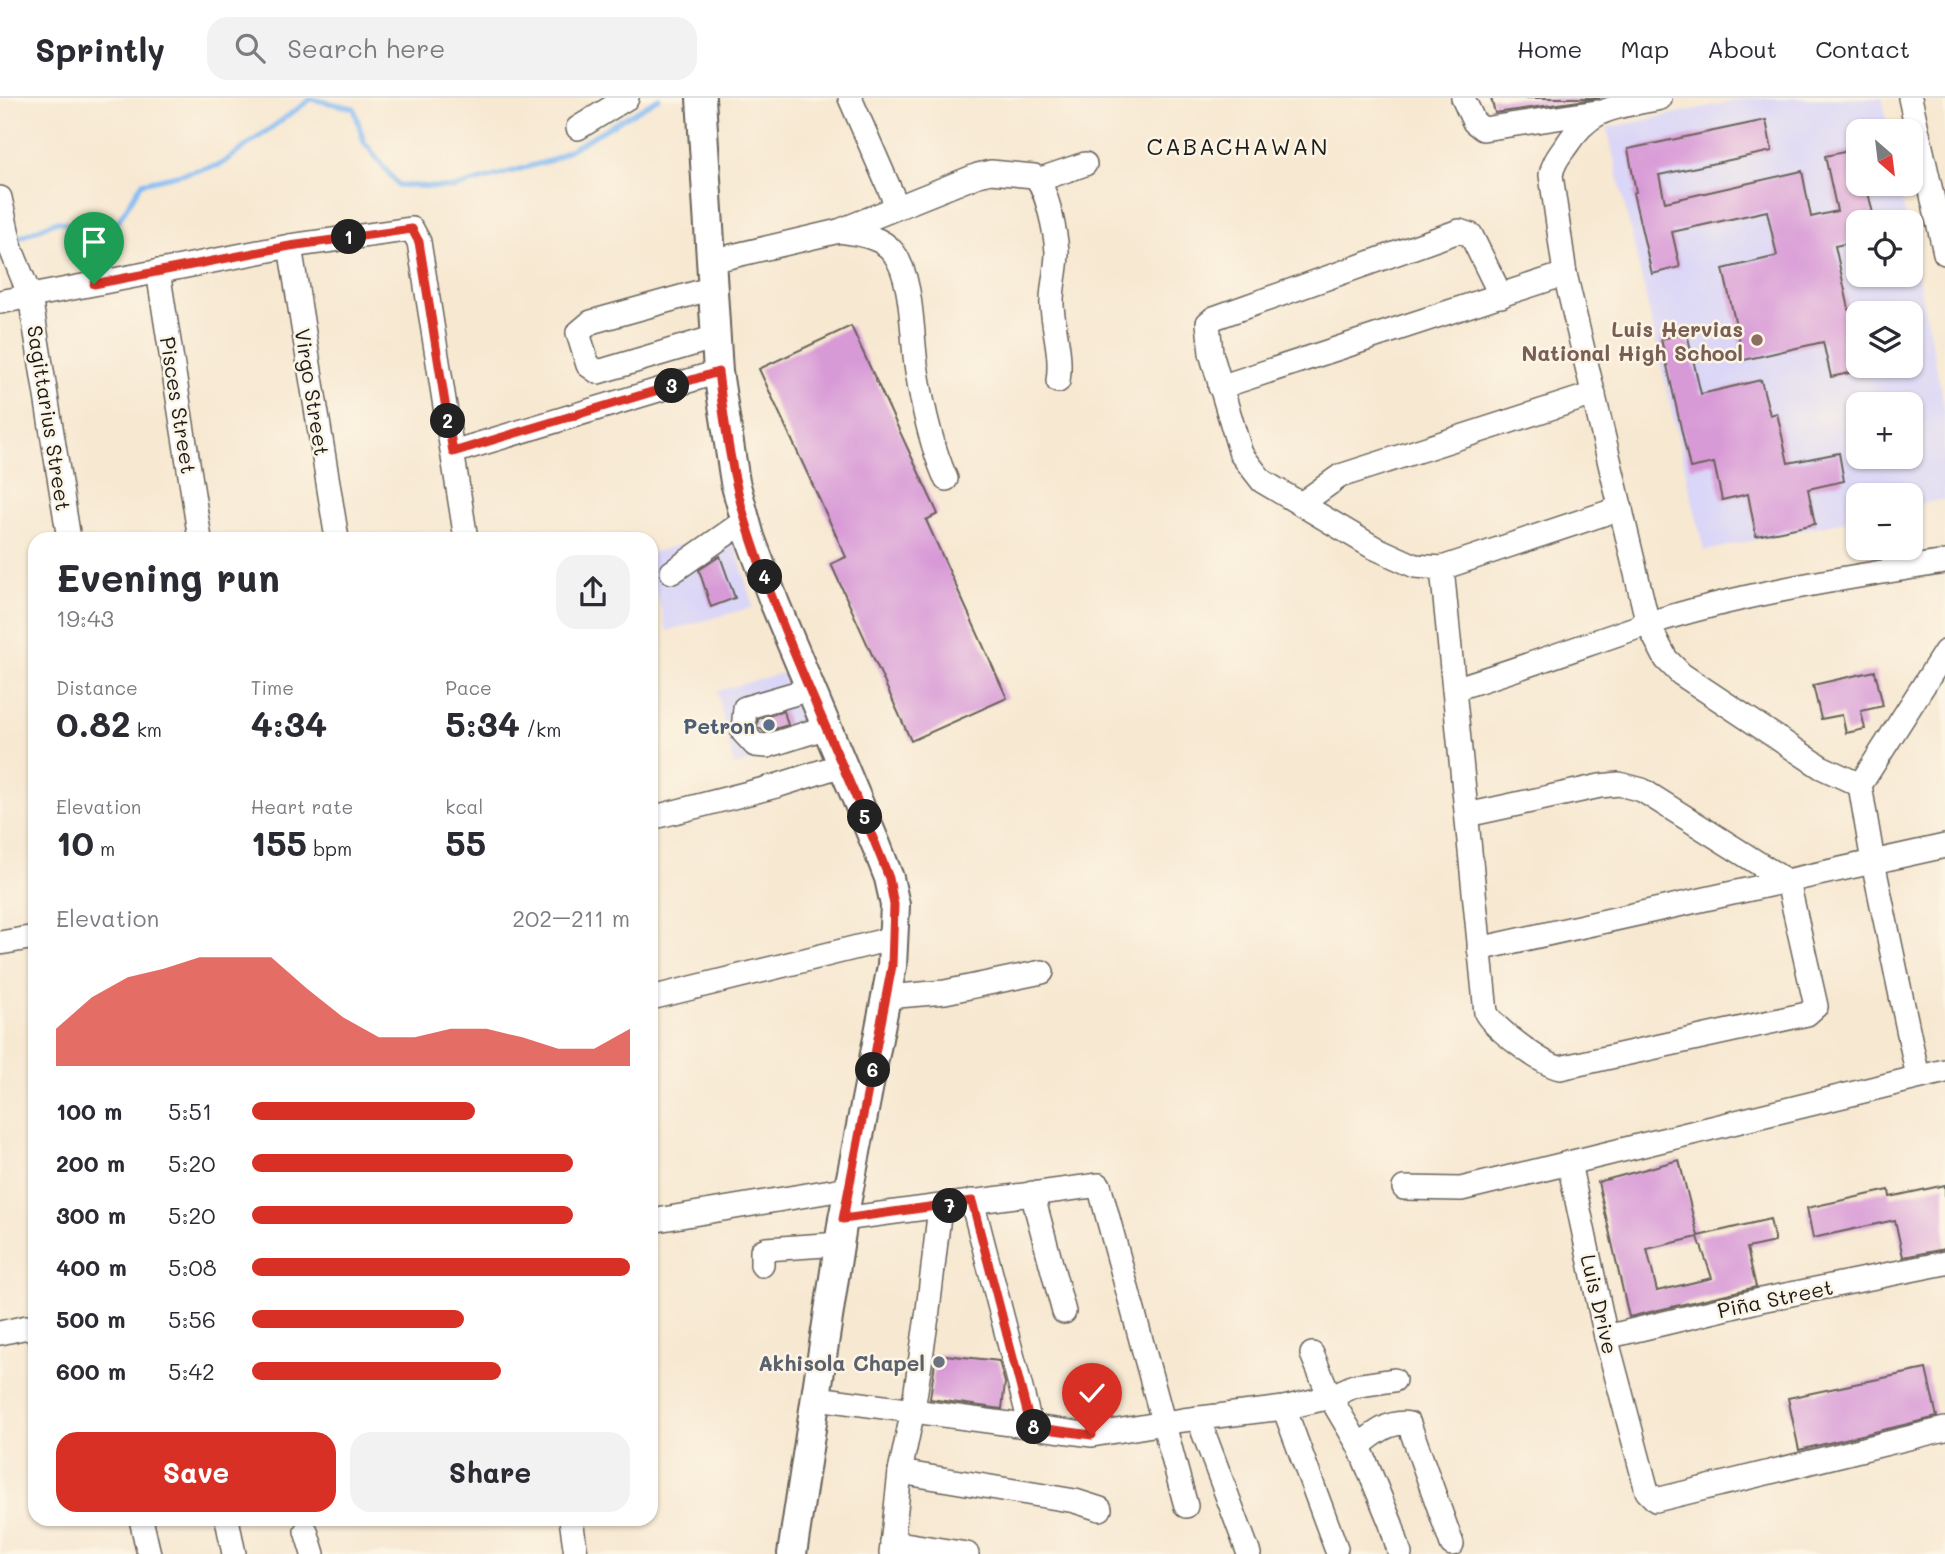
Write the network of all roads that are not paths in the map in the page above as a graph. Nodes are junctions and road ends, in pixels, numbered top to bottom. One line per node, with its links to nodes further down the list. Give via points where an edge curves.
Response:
1 (627, 98): 8 (street)
2 (701, 98): 18 (main road)
3 (850, 98): 12 (street)
4 (1463, 98): 7 (street, via 1474,122 1483,129)
5 (1660, 98): 7 (street)
6 (1910, 98): 15 (street)
7 (1597, 112): 17 (street, via 1571,137 1553,164)
8 (578, 128)
9 (1085, 164): 10 (street)
10 (1038, 180): 12 (street, via 1020,173 991,172); 24 (street, via 1056,243 1052,296 1060,355)
11 (0, 198): 19 (street, Sagittarius Street, via 9,242)
12 (897, 206): 13 (street)
13 (839, 231): 18 (street); 28 (street, via 884,243 899,261 933,449)
14 (290, 246): 16 (street); 27 (street, via 406,228 416,233); 34 (street, Virgo Street)
15 (1945, 254)
16 (158, 271): 19 (street); 33 (street, Pisces Street)
17 (1565, 274): 20 (street); 26 (street)
18 (712, 275): 22 (main road); 22 (street, via 591,322 578,333 588,365 598,372)
19 (30, 296): 21 (street); 32 (street, Sagittarius Street)
20 (1501, 296): 25 (street); 25 (street, via 1471,235 1459,231 1210,319 1209,338)
21 (0, 302)
22 (716, 337): 23 (main road)
23 (718, 372): 27 (street); 31 (main road, via 735,482)
24 (1058, 381)
25 (1220, 387): 29 (street, via 1241,454 1252,470)
26 (1594, 394): 29 (street, via 1340,475); 30 (street)
27 (453, 452): 35 (street)
28 (946, 479)
29 (1301, 504): 37 (street, via 1415,566)
30 (1620, 508): 37 (street); 39 (street)
31 (746, 520): 38 (street); 41 (main road)
32 (68, 532)
33 (199, 532)
34 (336, 532)
35 (465, 532)
36 (1945, 562): 39 (street, via 1826,581)
37 (1442, 568): 42 (street)
38 (672, 572)
39 (1647, 624): 42 (street); 45 (street, via 1666,659 1681,674 1821,767)
40 (1945, 652): 45 (street)
41 (810, 689): 43 (main road); 43 (street, via 745,708 743,732 755,745 767,746)
42 (1454, 689): 46 (street)
43 (827, 727): 44 (main road)
44 (842, 765): 47 (street); 52 (main road, via 889,878)
45 (1860, 785): 49 (street)
46 (1467, 815): 50 (street, via 1600,786 1631,786); 54 (street)
47 (658, 816)
48 (1945, 846): 49 (street)
49 (1872, 862): 50 (street); 59 (street)
50 (1788, 882): 54 (street); 54 (street, via 1817,1002 1814,1009 1560,1068 1497,1026 1486,1013)
51 (28, 938): 53 (street)
52 (894, 938): 56 (street); 57 (main road)
53 (0, 943)
54 (1479, 949)
55 (1042, 972): 57 (street, via 954,991)
56 (658, 996)
57 (886, 997): 61 (main road)
58 (1945, 1071): 59 (street)
59 (1918, 1077): 60 (street)
60 (1569, 1163): 62 (street, via 1461,1189); 71 (street, Luis Drive)
61 (849, 1188): 66 (street); 67 (main road)
62 (1404, 1188)
63 (1032, 1193): 64 (street); 70 (street); 79 (street, via 1096,1184 1102,1189)
64 (972, 1201): 65 (street); 80 (street)
65 (940, 1207): 67 (street); 77 (street)
66 (658, 1221)
67 (841, 1231): 69 (street, via 766,1249); 75 (main road)
68 (1945, 1263): 71 (street, Piña Street)
69 (762, 1265)
70 (1064, 1312)
71 (1606, 1337): 81 (street, Luis Drive, via 1647,1491 1656,1500)
72 (1312, 1354): 74 (street)
73 (1394, 1380): 74 (street, via 1354,1386)
74 (1330, 1397): 76 (street); 82 (street)
75 (817, 1398): 77 (street); 97 (main road)
76 (1284, 1408): 78 (street); 92 (street)
77 (913, 1410): 80 (street); 83 (street)
78 (1198, 1418): 79 (street); 99 (street)
79 (1166, 1423): 80 (street, via 1092,1435); 84 (street)
80 (1031, 1427)
81 (1945, 1429)
82 (1359, 1446): 90 (street, via 1376,1431 1409,1424); 100 (street)
83 (900, 1472): 85 (street); 91 (street)
84 (1186, 1506)
85 (1100, 1509)
86 (143, 1526): 93 (street)
87 (228, 1526): 94 (street)
88 (572, 1526): 96 (street)
89 (306, 1531): 95 (street)
90 (1452, 1544)
91 (892, 1548): 98 (street)
92 (1336, 1548)
93 (149, 1554)
94 (234, 1554)
95 (313, 1554)
96 (576, 1554)
97 (792, 1554)
98 (967, 1554)
99 (1249, 1554)
100 (1400, 1554)

